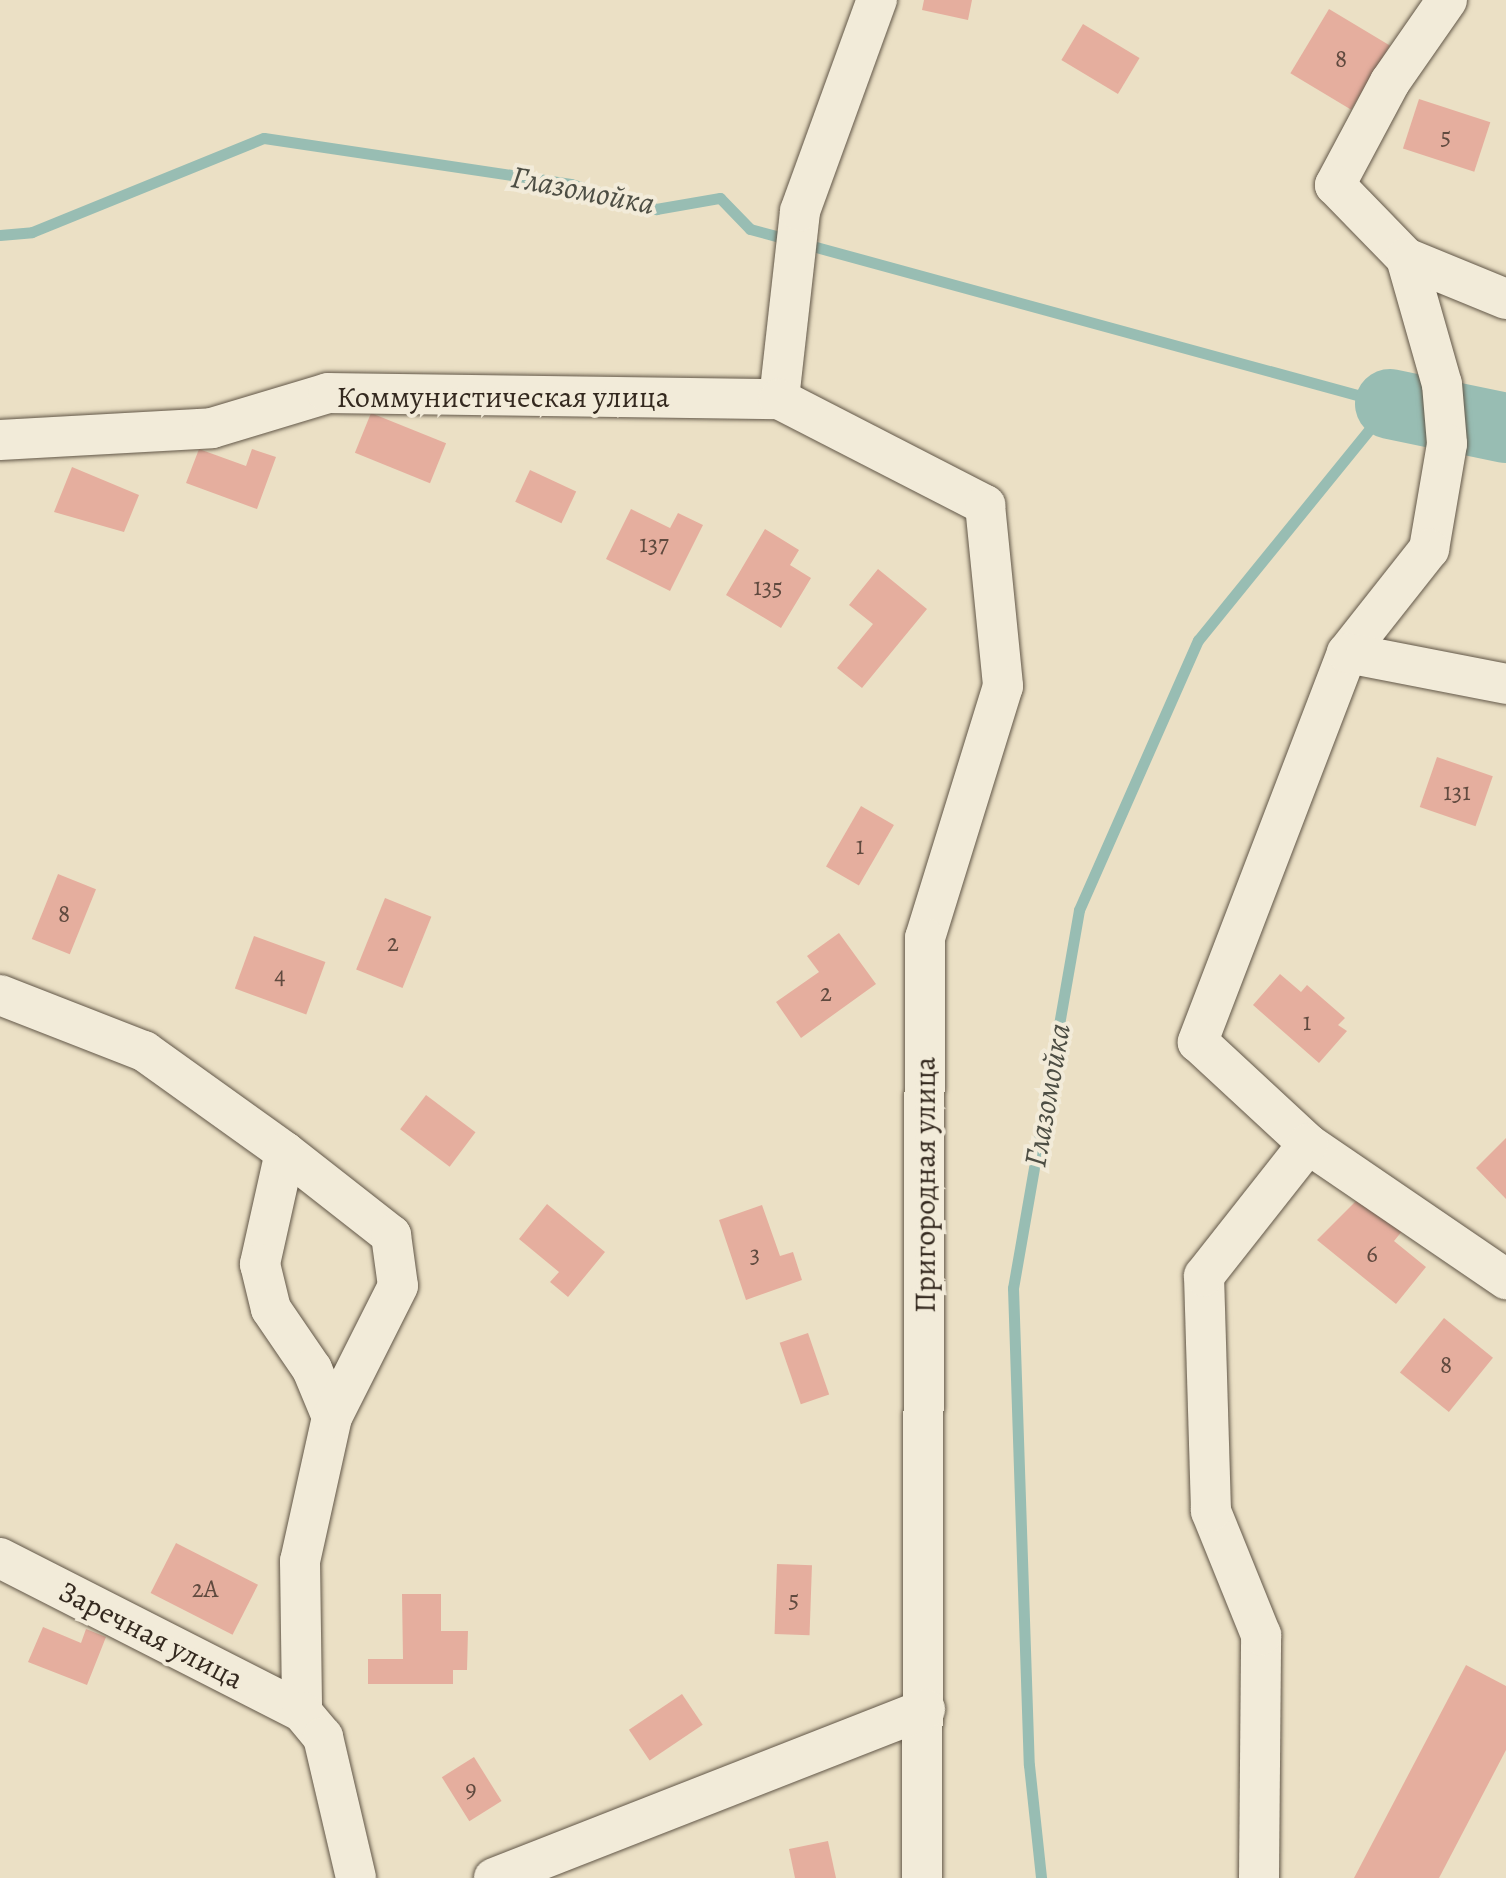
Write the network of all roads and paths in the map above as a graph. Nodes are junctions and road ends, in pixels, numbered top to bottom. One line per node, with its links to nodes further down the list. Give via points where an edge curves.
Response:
1 (877, 0): 5 (street, via 800,212)
2 (1447, 0): 3 (street, via 1390,82 1336,185)
3 (1406, 258): 4 (street); 8 (street, via 1442,384 1447,444 1429,550)
4 (1506, 300)
5 (779, 399): 6 (street, Коммунистическая улица, via 328,393 212,428); 7 (street, Коммунистическая улица)
6 (0, 440)
7 (985, 505): 16 (street, Пригородная улица, via 1003,686 924,938)
8 (1347, 654): 9 (street); 11 (street, via 1198,1042)
9 (1506, 684)
10 (0, 995): 12 (street, via 144,1050)
11 (1308, 1144): 13 (street); 21 (street, via 1204,1276 1211,1512 1260,1635)
12 (286, 1152): 14 (street, via 260,1264 272,1309 312,1369); 14 (street, via 391,1235 398,1286)
13 (1506, 1279)
14 (332, 1417): 17 (street, via 300,1561)
15 (0, 1558): 17 (street, Заречная улица)
16 (925, 1709): 19 (street); 20 (street, Пригородная улица)
17 (302, 1712): 18 (street, via 323,1737)
18 (356, 1878)
19 (494, 1878)
20 (922, 1878)
21 (1259, 1878)

